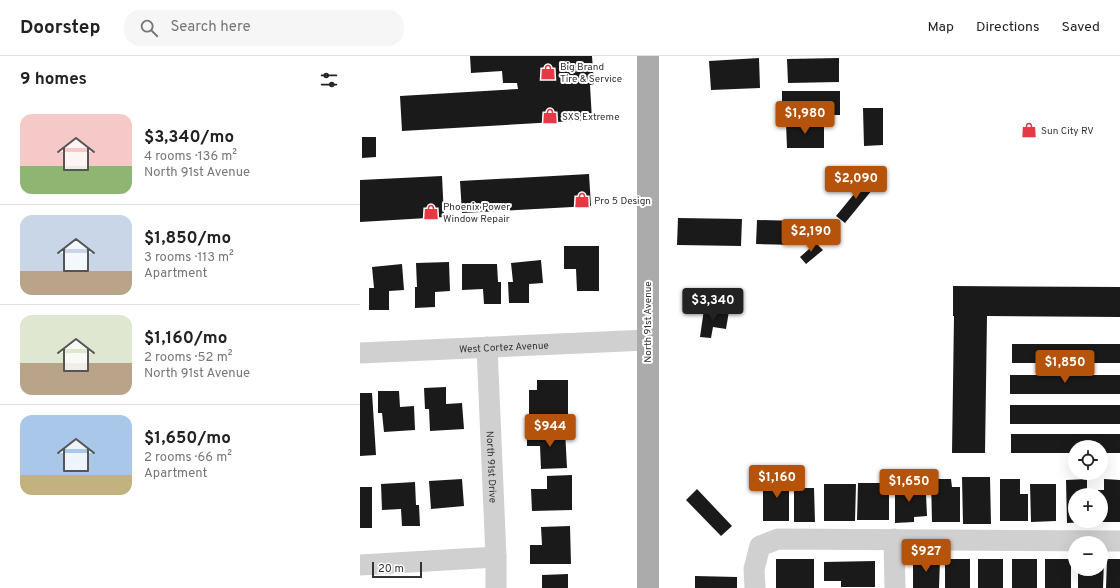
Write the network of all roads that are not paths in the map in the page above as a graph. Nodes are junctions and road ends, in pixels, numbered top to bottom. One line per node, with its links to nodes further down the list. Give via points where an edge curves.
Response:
1 (648, 56): 2 (main road, North 91st Avenue)
2 (647, 340): 3 (street, West Cortez Avenue); 10 (main road, North 91st Avenue)
3 (487, 346): 4 (street, West Cortez Avenue); 7 (street, North 91st Drive)
4 (360, 353)
5 (894, 539): 6 (street); 11 (street, via 778,539 760,546 754,569); 12 (street)
6 (1120, 541)
7 (496, 557): 8 (street); 9 (street, North 91st Drive)
8 (360, 565)
9 (496, 588)
10 (648, 588)
11 (755, 588)
12 (895, 588)

